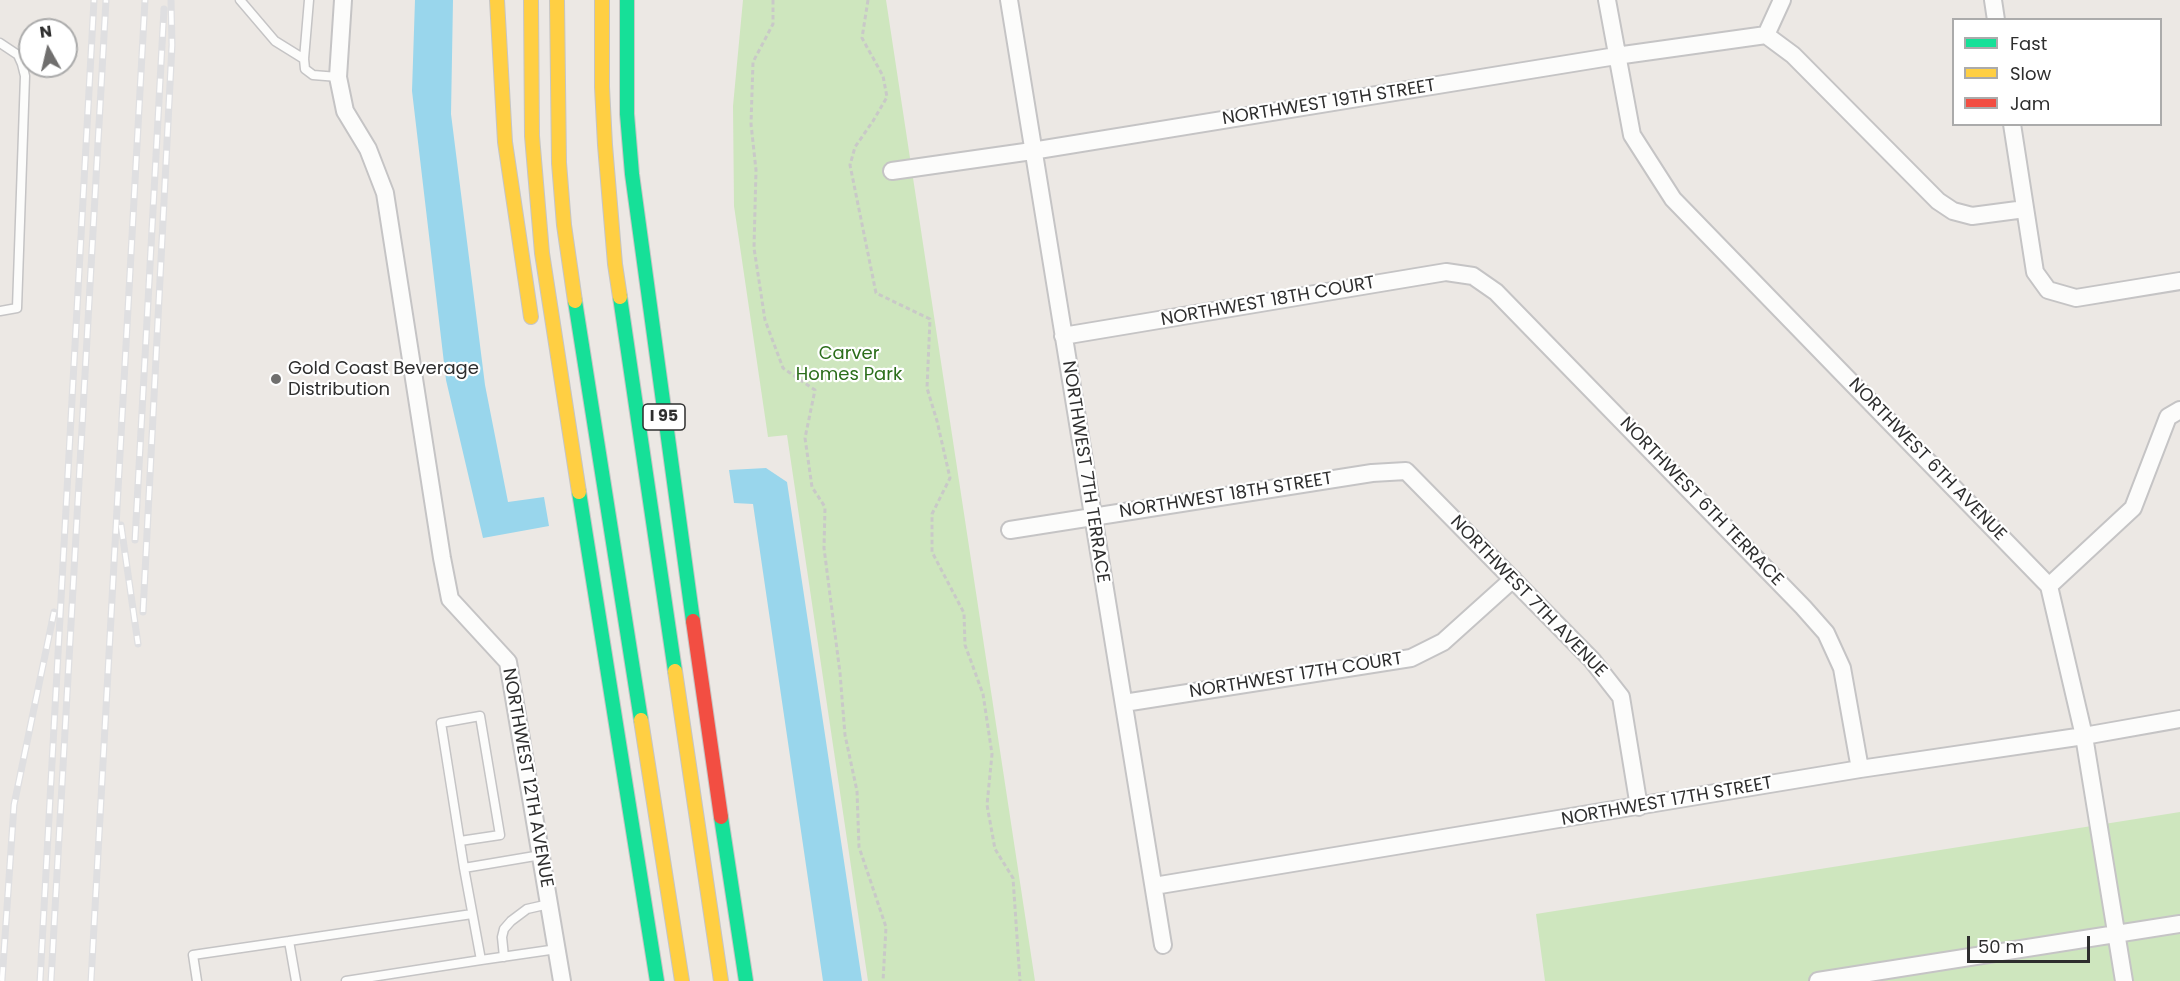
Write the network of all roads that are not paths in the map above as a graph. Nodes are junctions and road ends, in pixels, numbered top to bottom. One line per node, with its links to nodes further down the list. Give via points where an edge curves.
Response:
1 (240, 0): 18 (lane, via 275,41)
2 (309, 0): 18 (lane)
3 (343, 0): 19 (street, NORTHWEST 12TH AVENUE)
4 (497, 0): 28 (highway, via 505,142)
5 (531, 0): 32 (highway, via 536,197)
6 (556, 0): 62 (highway, via 560,163 572,284)
7 (602, 0): 63 (highway, via 605,145 615,264)
8 (627, 0): 23 (highway, I 95, via 627,114)
9 (1009, 0): 21 (street, NORTHWEST 7TH TERRACE)
10 (1607, 0): 17 (street, NORTHWEST 6TH AVENUE)
11 (1782, 0): 14 (street)
12 (1993, 0): 13 (street)
13 (1996, 18)
14 (1766, 35): 17 (street, NORTHWEST 19TH STREET); 24 (street, via 1793,55 1938,201 1953,211 1972,216)
15 (0, 43): 27 (lane, via 18,55 25,76 17,308)
16 (640, 55): 23 (highway)
17 (1616, 56): 21 (street, NORTHWEST 19TH STREET); 37 (street, NORTHWEST 6TH AVENUE, via 1632,135 1673,199)
18 (304, 59): 19 (lane, via 305,69 313,75)
19 (338, 77): 44 (street, NORTHWEST 12TH AVENUE, via 345,111 368,149 385,193 450,599 508,662)
20 (2012, 126): 24 (street)
21 (1032, 151): 22 (street, NORTHWEST 19TH STREET); 29 (street, NORTHWEST 7TH TERRACE)
22 (892, 171)
23 (632, 174): 64 (highway, I 95)
24 (2025, 209): 26 (street, via 2035,272 2048,290 2076,298)
25 (1473, 276): 29 (street, NORTHWEST 18TH COURT, via 1446,272); 41 (street, NORTHWEST 6TH TERRACE, via 1496,292 1826,633 1842,668)
26 (2180, 282)
27 (0, 311)
28 (533, 327)
29 (1063, 336): 34 (street, NORTHWEST 7TH TERRACE)
30 (550, 390): 32 (highway)
31 (2180, 410): 37 (street, via 2168,417 2133,507)
32 (574, 463): 61 (highway)
33 (1406, 471): 34 (street, NORTHWEST 18TH STREET, via 1372,473); 36 (street, NORTHWEST 7TH AVENUE)
34 (1092, 518): 35 (street, NORTHWEST 18TH STREET); 38 (street, NORTHWEST 7TH TERRACE)
35 (1010, 530)
36 (1513, 579): 38 (street, NORTHWEST 17TH COURT, via 1443,642 1411,658); 42 (street, NORTHWEST 7TH AVENUE, via 1592,660 1621,697)
37 (2049, 586): 40 (street)
38 (1124, 703): 46 (street, NORTHWEST 7TH TERRACE)
39 (2180, 719): 40 (street, NORTHWEST 17TH STREET)
40 (2084, 736): 41 (street, NORTHWEST 17TH STREET); 50 (street)
41 (1860, 769): 42 (street, NORTHWEST 17TH STREET)
42 (1640, 807): 46 (street, NORTHWEST 17TH STREET)
43 (460, 841): 43 (lane, via 500,835 480,716 441,723); 45 (lane)
44 (541, 855): 45 (lane); 47 (street, NORTHWEST 12TH AVENUE)
45 (464, 868): 48 (lane)
46 (1154, 886): 52 (street, NORTHWEST 7TH TERRACE)
47 (549, 904): 53 (street, NORTHWEST 12TH AVENUE); 54 (lane, via 527,909 504,929)
48 (472, 914): 51 (lane); 55 (lane)
49 (2180, 924): 50 (street)
50 (2116, 934): 56 (street); 66 (street)
51 (289, 941): 57 (lane, via 192,955); 58 (lane)
52 (1163, 945)
53 (557, 949): 54 (lane); 60 (street, NORTHWEST 12TH AVENUE)
54 (504, 957): 55 (lane)
55 (481, 960): 59 (lane)
56 (1884, 976): 65 (street)
57 (197, 981)
58 (296, 981)
59 (346, 981)
60 (562, 981)
61 (657, 981)
62 (682, 981)
63 (722, 981)
64 (746, 981)
65 (1818, 981)
66 (2124, 981)

